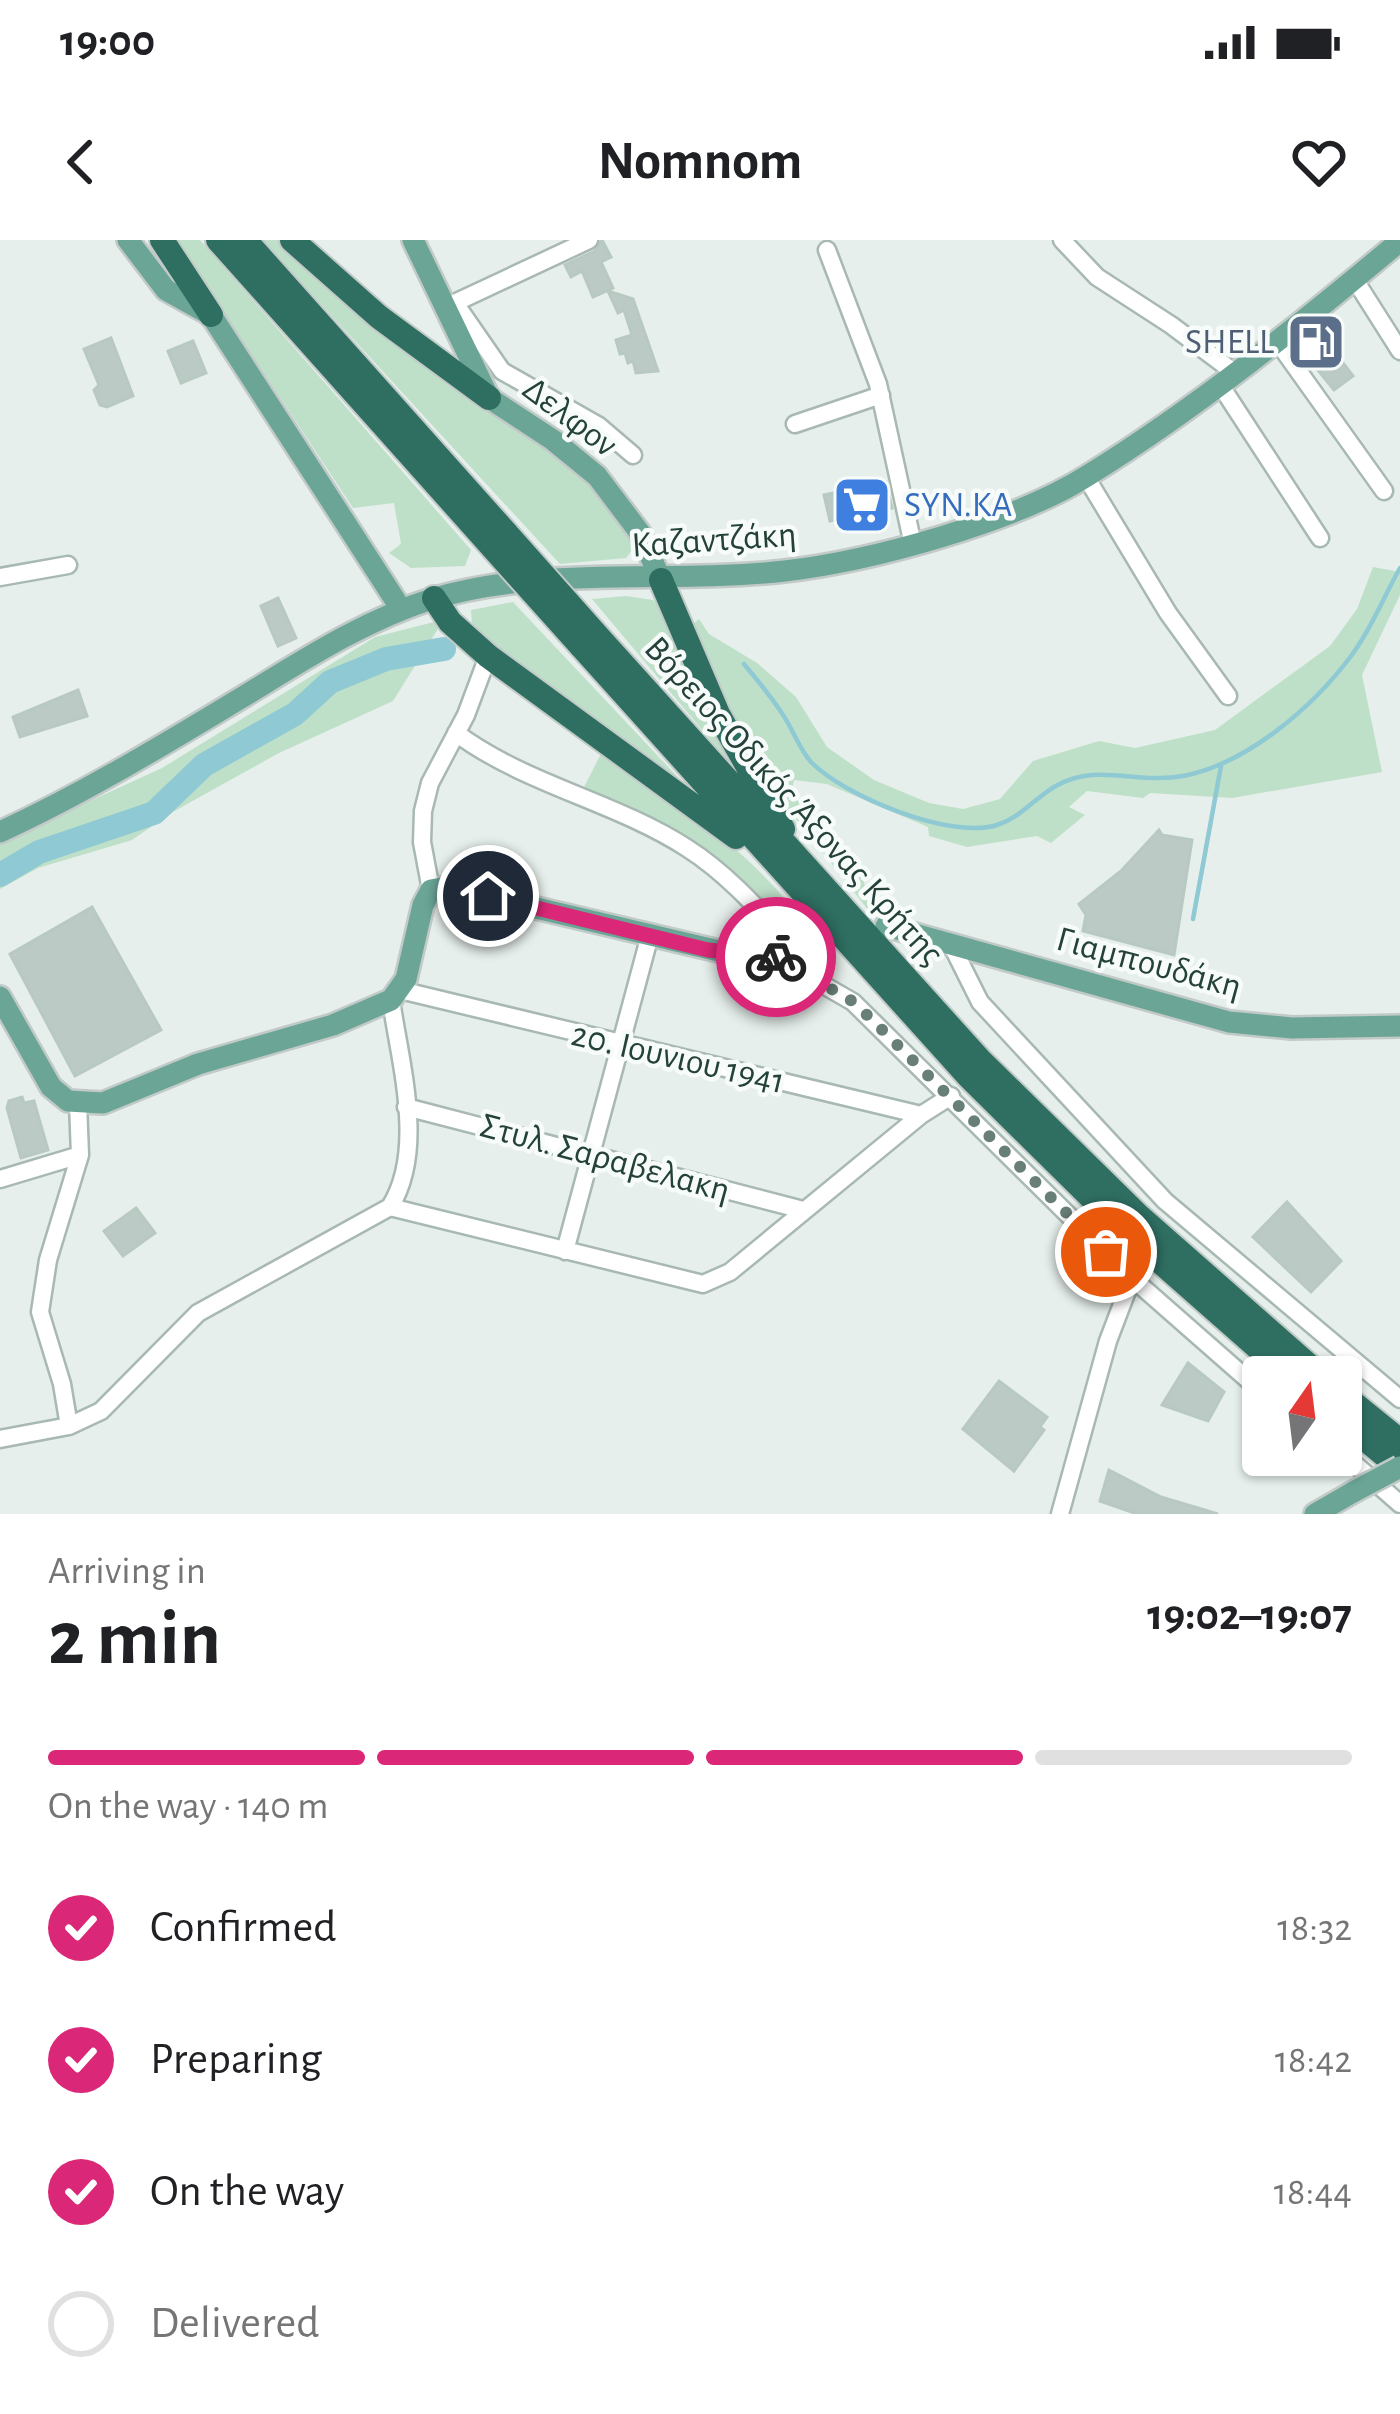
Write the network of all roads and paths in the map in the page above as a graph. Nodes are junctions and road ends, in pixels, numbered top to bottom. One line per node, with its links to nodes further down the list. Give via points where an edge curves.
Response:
1 (128, 240): 13 (main road, via 166,290)
2 (161, 240): 13 (highway)
3 (218, 240): 24 (highway, Βόρειος Οδικός Άξονας Κρήτης)
4 (245, 240): 24 (highway, Βόρειος Οδικός Άξονας Κρήτης)
5 (292, 240): 18 (highway)
6 (413, 240): 12 (main road, Δελφον)
7 (589, 240): 12 (street)
8 (1062, 240): 16 (street, via 1096,278 1172,325)
9 (1398, 242): 11 (main road, Καζαντζάκη)
10 (827, 250): 17 (street)
11 (1355, 280): 14 (main road, Καζαντζάκη); 15 (street)
12 (450, 305): 18 (main road, Δελφον); 20 (street, via 502,371 599,426)
13 (211, 315): 30 (main road)
14 (1277, 341): 16 (main road, Καζαντζάκη); 22 (street)
15 (1400, 351)
16 (1227, 378): 21 (main road, Καζαντζάκη); 23 (street)
17 (881, 395): 19 (street); 25 (street)
18 (489, 398): 28 (main road, Δελφον, via 597,476 640,532)
19 (795, 424)
20 (633, 455)
21 (1086, 477): 25 (main road, Καζαντζάκη); 32 (street)
22 (1384, 490)
23 (1320, 538)
24 (500, 541): 35 (highway, Βόρειος Οδικός Άξονας Κρήτης, bridge)
25 (914, 545): 28 (main road, Καζαντζάκη, via 786,571)
26 (68, 565): 27 (street)
27 (0, 577)
28 (661, 580): 29 (main road, Καζαντζάκη, via 536,581); 35 (highway)
29 (434, 598): 30 (main road, Καζαντζάκη); 31 (highway)
30 (401, 609): 34 (main road, Καζαντζάκη)
31 (488, 656): 33 (street); 35 (highway)
32 (1228, 696)
33 (456, 734): 36 (street, via 423,812); 41 (street, via 509,767 686,847 735,885)
34 (0, 832)
35 (791, 867): 57 (highway, Βόρειος Οδικός Άξονας Κρήτης, via 1016,1124); 58 (highway, Βόρειος Οδικός Άξονας Κρήτης, via 1044,1125)
36 (431, 890): 38 (main road, via 447,886); 42 (main road)
37 (886, 926): 40 (main road, Γιαμπουδάκη)
38 (650, 935): 41 (main road, via 740,956); 45 (street)
39 (817, 941): 41 (main road)
40 (952, 946): 44 (main road, Γιαμπουδάκη, via 1229,1022); 60 (street, via 980,1002 1165,1201)
41 (784, 952): 46 (street, via 854,1002)
42 (396, 995): 45 (street, 20. Ιουνιου 1941); 47 (main road, via 333,1025 103,1102); 48 (street)
43 (0, 997): 47 (main road, via 38,1070)
44 (1400, 1025)
45 (620, 1046): 49 (street, 20. Ιουνιου 1941); 50 (street)
46 (951, 1096): 49 (street); 56 (street)
47 (78, 1103): 51 (street)
48 (406, 1107): 50 (street, Στυλ. Σαραβελακη); 53 (street, via 401,1189)
49 (921, 1115): 54 (street)
50 (592, 1152): 54 (street, Στυλ. Σαραβελακη); 55 (street)
51 (80, 1156): 52 (street); 62 (street, via 40,1312)
52 (0, 1179)
53 (390, 1207): 55 (street); 62 (street, via 198,1313 101,1411)
54 (803, 1210): 55 (street, via 706,1283)
55 (565, 1251)
56 (1132, 1278): 59 (street); 69 (street)
57 (1267, 1356)
58 (1299, 1356)
59 (1242, 1375)
60 (1400, 1400)
61 (1362, 1410): 65 (highway)
62 (69, 1426): 64 (street)
63 (1362, 1436): 66 (highway)
64 (0, 1439)
65 (1400, 1441)
66 (1400, 1467): 70 (main road, bridge)
67 (1362, 1471): 68 (street)
68 (1400, 1504)
69 (1060, 1514)
70 (1315, 1514)

